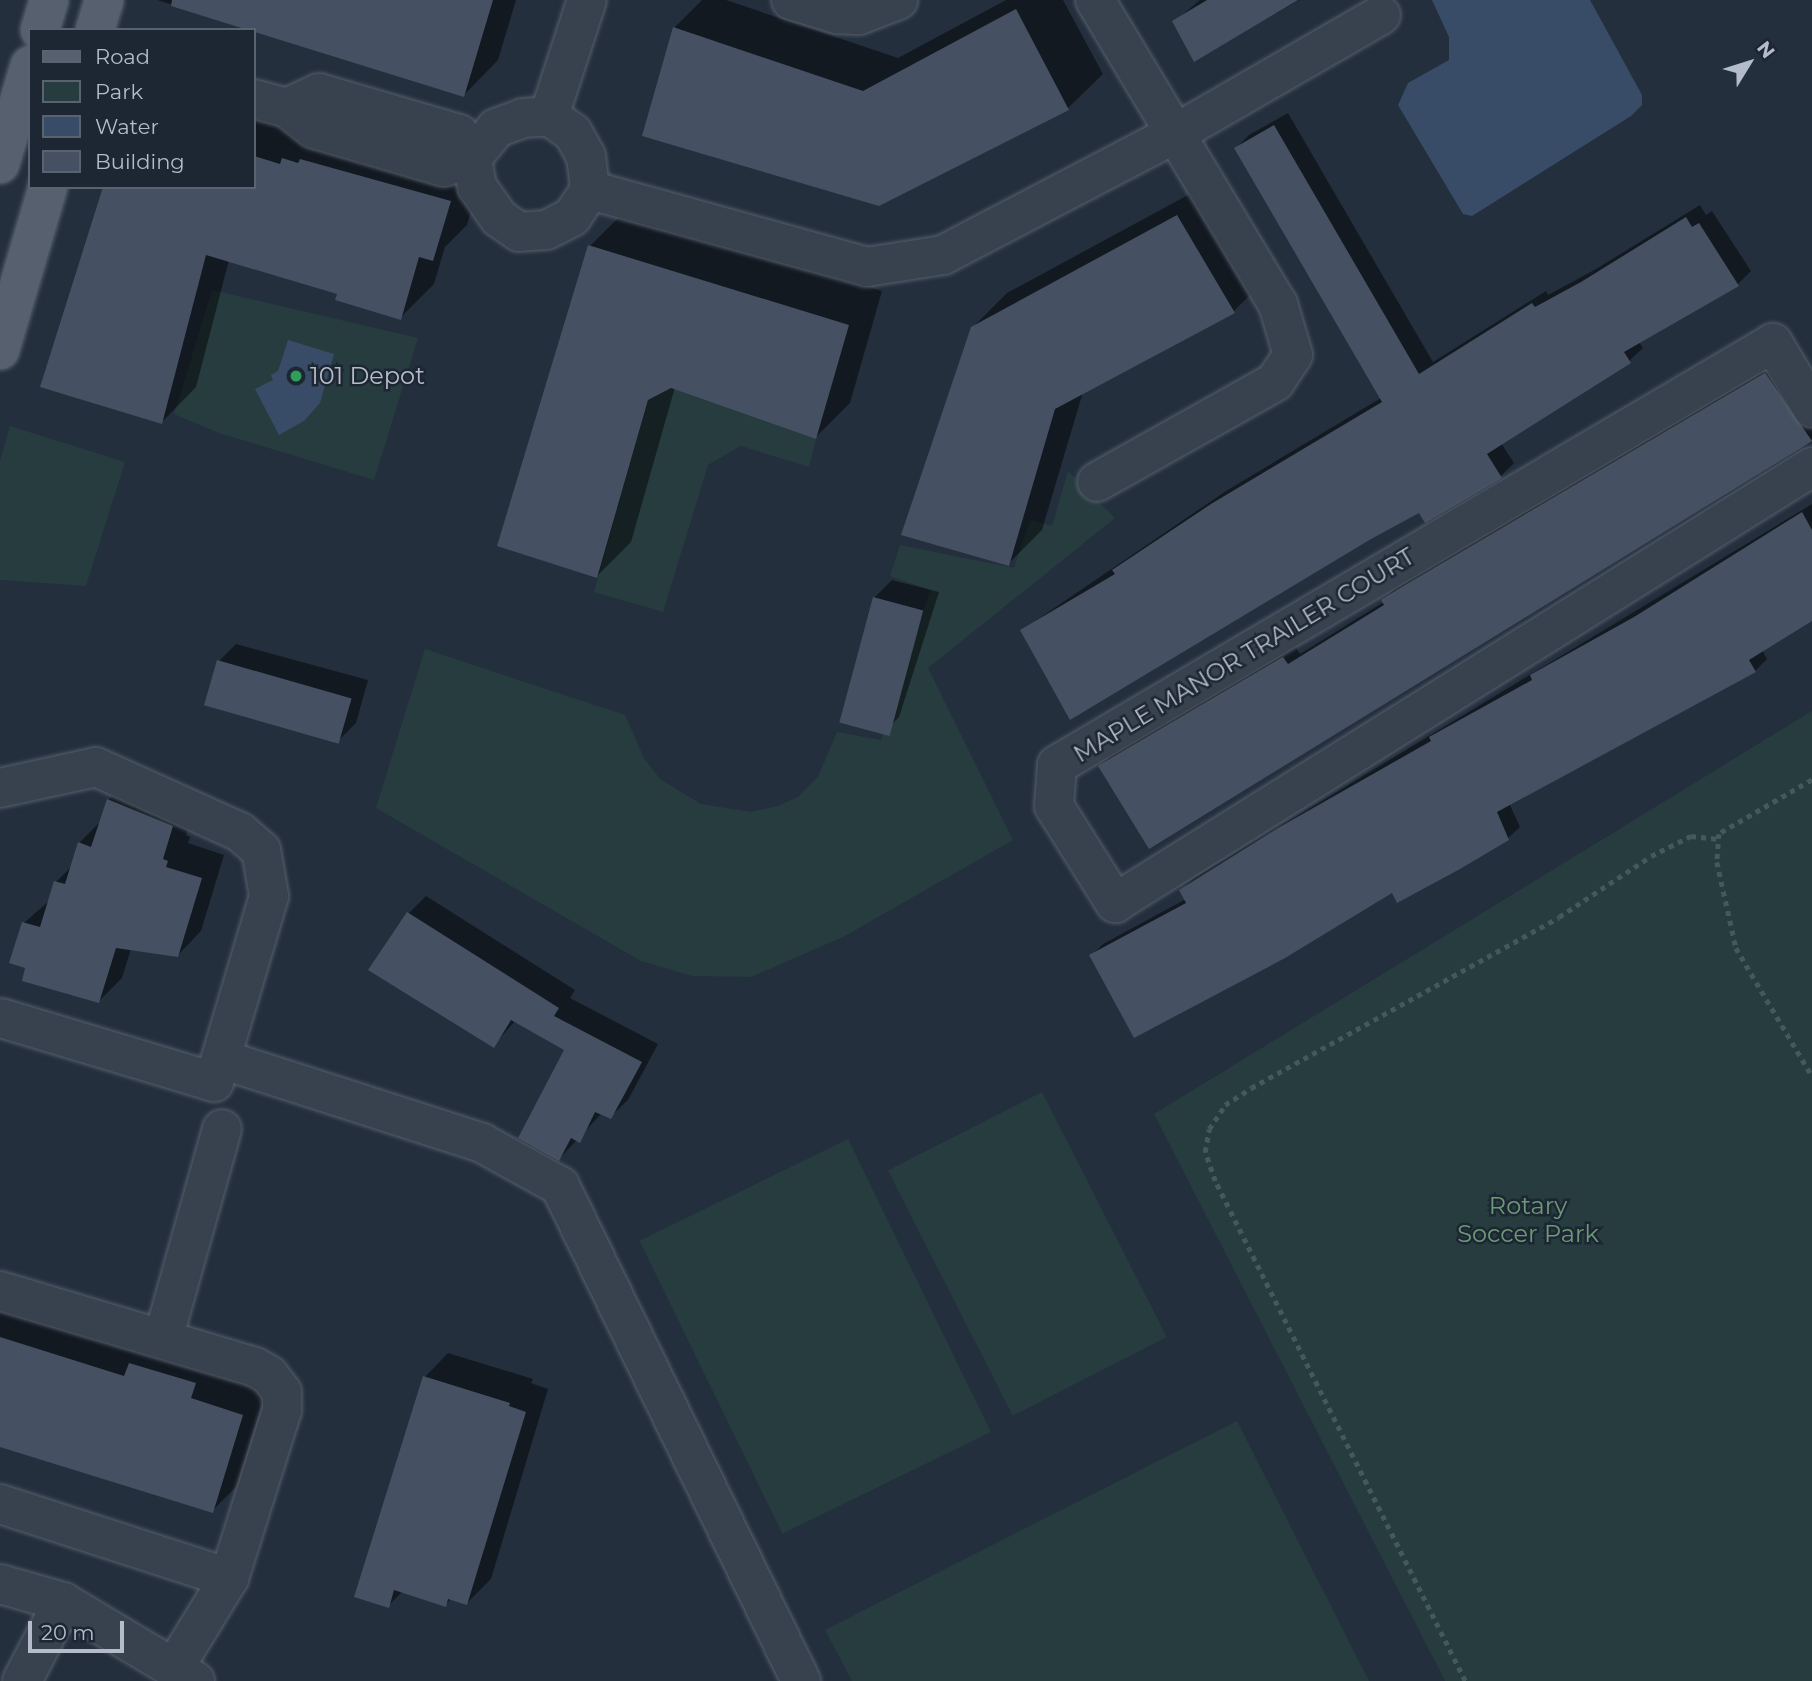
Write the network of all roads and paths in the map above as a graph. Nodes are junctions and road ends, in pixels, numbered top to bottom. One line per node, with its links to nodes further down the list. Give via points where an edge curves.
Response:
1 (49, 0): 8 (main road)
2 (104, 0): 9 (main road)
3 (587, 0): 12 (street)
4 (791, 0): 5 (street, via 837,14 869,15)
5 (898, 0)
6 (1095, 0): 13 (street)
7 (1381, 15): 13 (street)
8 (41, 28)
9 (96, 28)
10 (28, 72): 15 (main road)
11 (270, 104): 14 (street, via 314,129 444,167)
12 (549, 116): 14 (street, via 523,118 496,128); 17 (street, via 573,133 586,156)
13 (1172, 135): 17 (street, via 943,255 867,267); 21 (street, via 1278,304 1293,355 1275,382)
14 (470, 158): 17 (street, via 477,187 499,218 519,232 546,230 572,217)
15 (0, 164)
16 (47, 189): 18 (main road)
17 (590, 190)
18 (0, 350)
19 (1812, 408): 20 (street, MAPLE MANOR TRAILER COURT, via 1773,343 1057,765 1054,806 1115,903)
20 (1812, 467)
21 (1097, 482)
22 (1812, 780): 24 (path, via 1725,830)
23 (0, 788): 26 (street, via 96,767 198,810 240,832 261,850 269,896)
24 (1719, 839): 27 (path, via 1722,898 1736,948); 38 (path, via 1691,835 1651,856 1559,917 1251,1088 1224,1105 1209,1129 1205,1152 1215,1181)
25 (0, 1018): 26 (street, via 214,1082)
26 (221, 1059): 37 (street, via 482,1143 560,1186)
27 (1812, 1076)
28 (222, 1129): 30 (street)
29 (0, 1291): 30 (street)
30 (163, 1339): 32 (street, via 255,1367 269,1375 282,1392 282,1410)
31 (0, 1504): 32 (street)
32 (229, 1578): 35 (street)
33 (0, 1584): 34 (street)
34 (63, 1602): 35 (street); 36 (street)
35 (184, 1675)
36 (22, 1681)
37 (801, 1681)
38 (1465, 1681)

